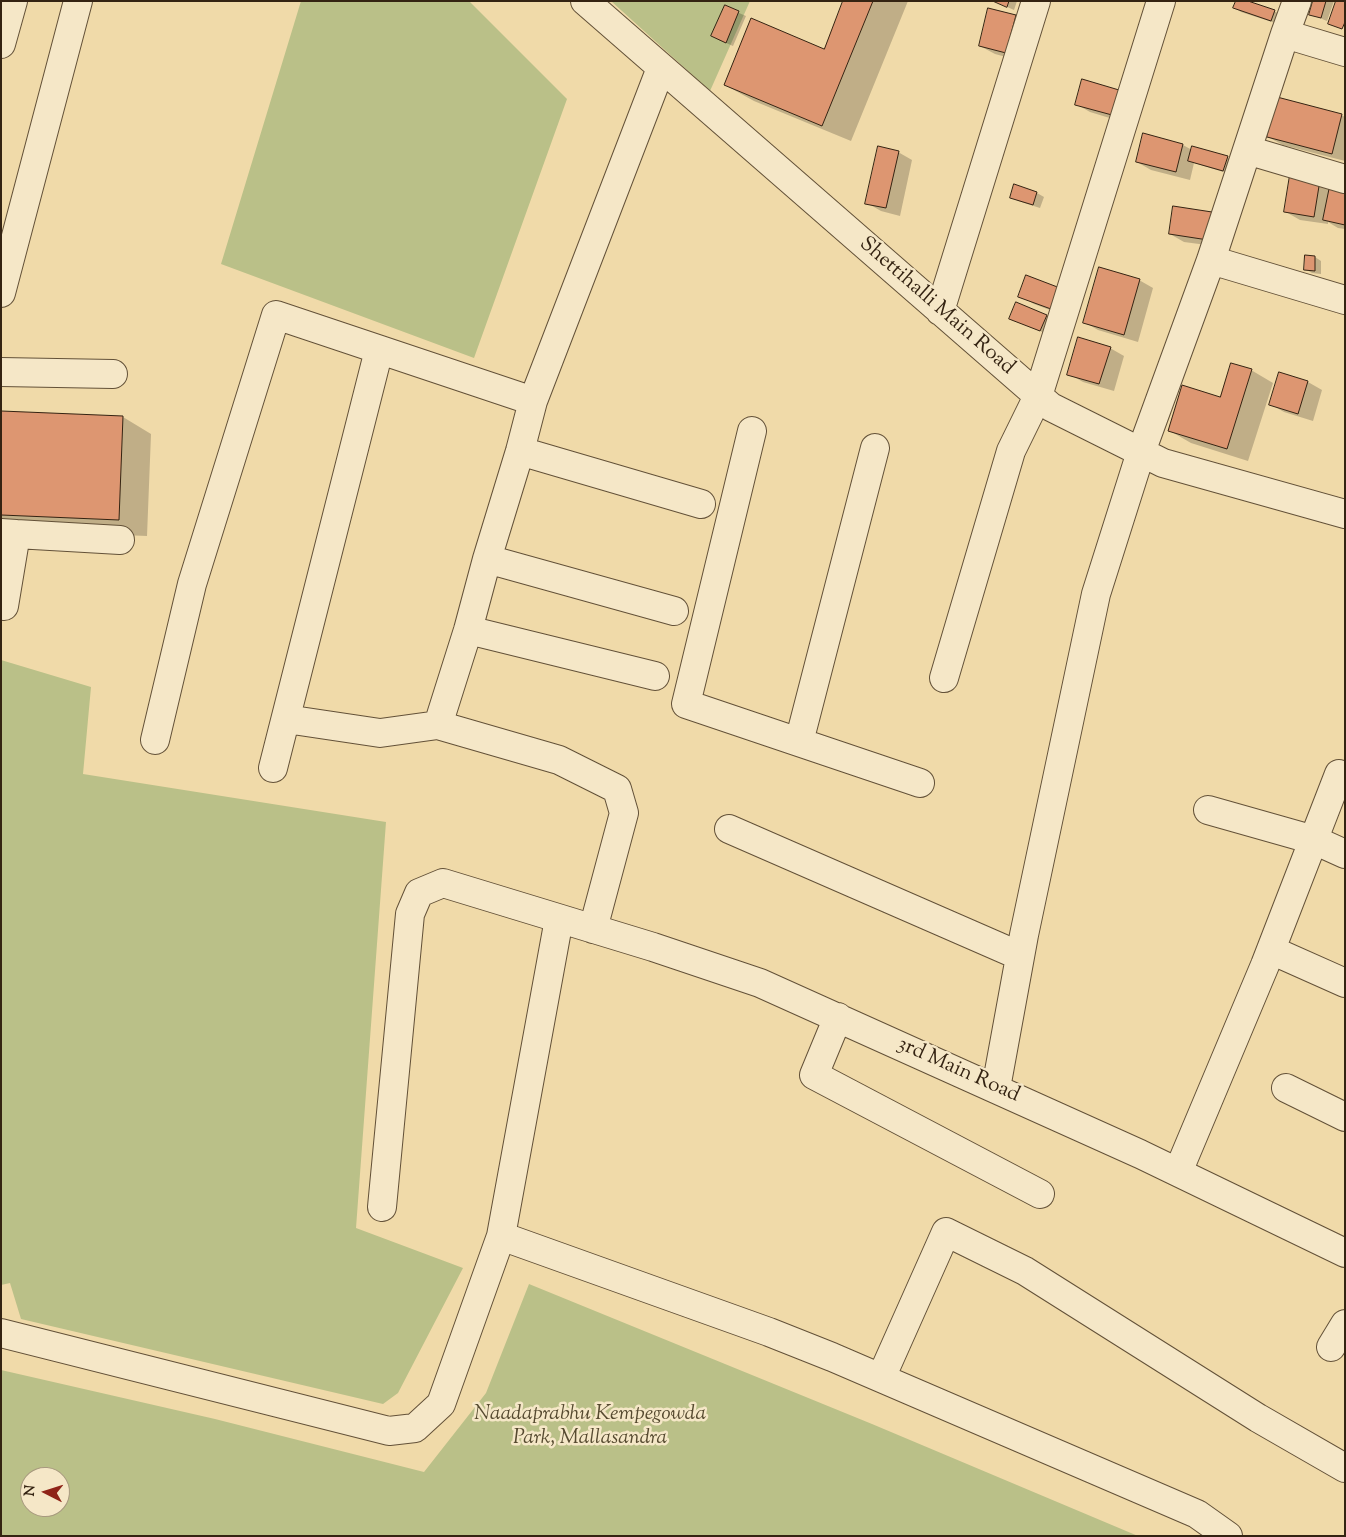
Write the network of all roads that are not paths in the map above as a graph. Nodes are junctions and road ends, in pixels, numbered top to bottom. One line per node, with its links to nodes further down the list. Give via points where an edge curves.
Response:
1 (13, 1): 8 (street)
2 (78, 1): 14 (street)
3 (585, 1): 10 (street, Shettihalli Main Road)
4 (1036, 1): 16 (street)
5 (1161, 1): 20 (street)
6 (1298, 1): 7 (street)
7 (1285, 34): 9 (street); 11 (street)
8 (1, 44)
9 (1345, 52)
10 (661, 68): 16 (street, Shettihalli Main Road); 21 (street)
11 (1247, 150): 12 (street); 13 (street)
12 (1345, 179)
13 (1211, 260): 15 (street); 25 (street)
14 (1, 293)
15 (1345, 300)
16 (940, 311): 20 (street, Shettihalli Main Road)
17 (379, 350): 21 (street); 36 (street); 38 (street, via 276,315 192,584)
18 (1, 372): 19 (street)
19 (112, 374)
20 (1038, 396): 25 (street, Shettihalli Main Road, via 1051,407); 35 (street, via 1010,451)
21 (533, 400): 24 (street)
22 (752, 430): 39 (street, via 686,704)
23 (875, 448): 39 (street)
24 (520, 450): 26 (street); 30 (street)
25 (1142, 452): 27 (street, Shettihalli Main Road, via 1163,463); 50 (street, via 1096,594)
26 (702, 504)
27 (1345, 514)
28 (9, 534): 29 (street); 31 (street)
29 (120, 540)
30 (487, 559): 32 (street); 33 (street)
31 (4, 606)
32 (674, 611)
33 (468, 630): 34 (street); 37 (street)
34 (655, 676)
35 (944, 678)
36 (286, 719): 37 (street, via 380,733); 40 (street)
37 (438, 725): 48 (street, via 560,760 617,789 624,813)
38 (155, 740)
39 (799, 742): 42 (street)
40 (274, 768)
41 (1339, 774): 45 (street)
42 (920, 783)
43 (1208, 810): 45 (street)
44 (729, 829): 50 (street)
45 (1314, 840): 46 (street); 49 (street)
46 (1345, 854)
47 (559, 919): 48 (street, 3rd Main Road); 58 (street, 3rd Main Road, via 443,884 419,893 410,914); 59 (street)
48 (593, 930): 52 (street, 3rd Main Road, via 760,983)
49 (1271, 950): 51 (street); 56 (street)
50 (1020, 956): 53 (street)
51 (1345, 983)
52 (838, 1017): 53 (street, 3rd Main Road); 57 (street, via 814,1075)
53 (996, 1088): 56 (street, 3rd Main Road)
54 (1286, 1088): 55 (street)
55 (1345, 1118)
56 (1178, 1172): 60 (street, 3rd Main Road)
57 (1040, 1194)
58 (382, 1206)
59 (501, 1236): 61 (street, via 441,1404 415,1428 389,1431); 62 (street, via 769,1332)
60 (1345, 1252)
61 (1, 1333)
62 (881, 1378): 63 (street, via 946,1232 1025,1271 1258,1418); 64 (street, via 1197,1514)
63 (1345, 1468)
64 (1228, 1536)

